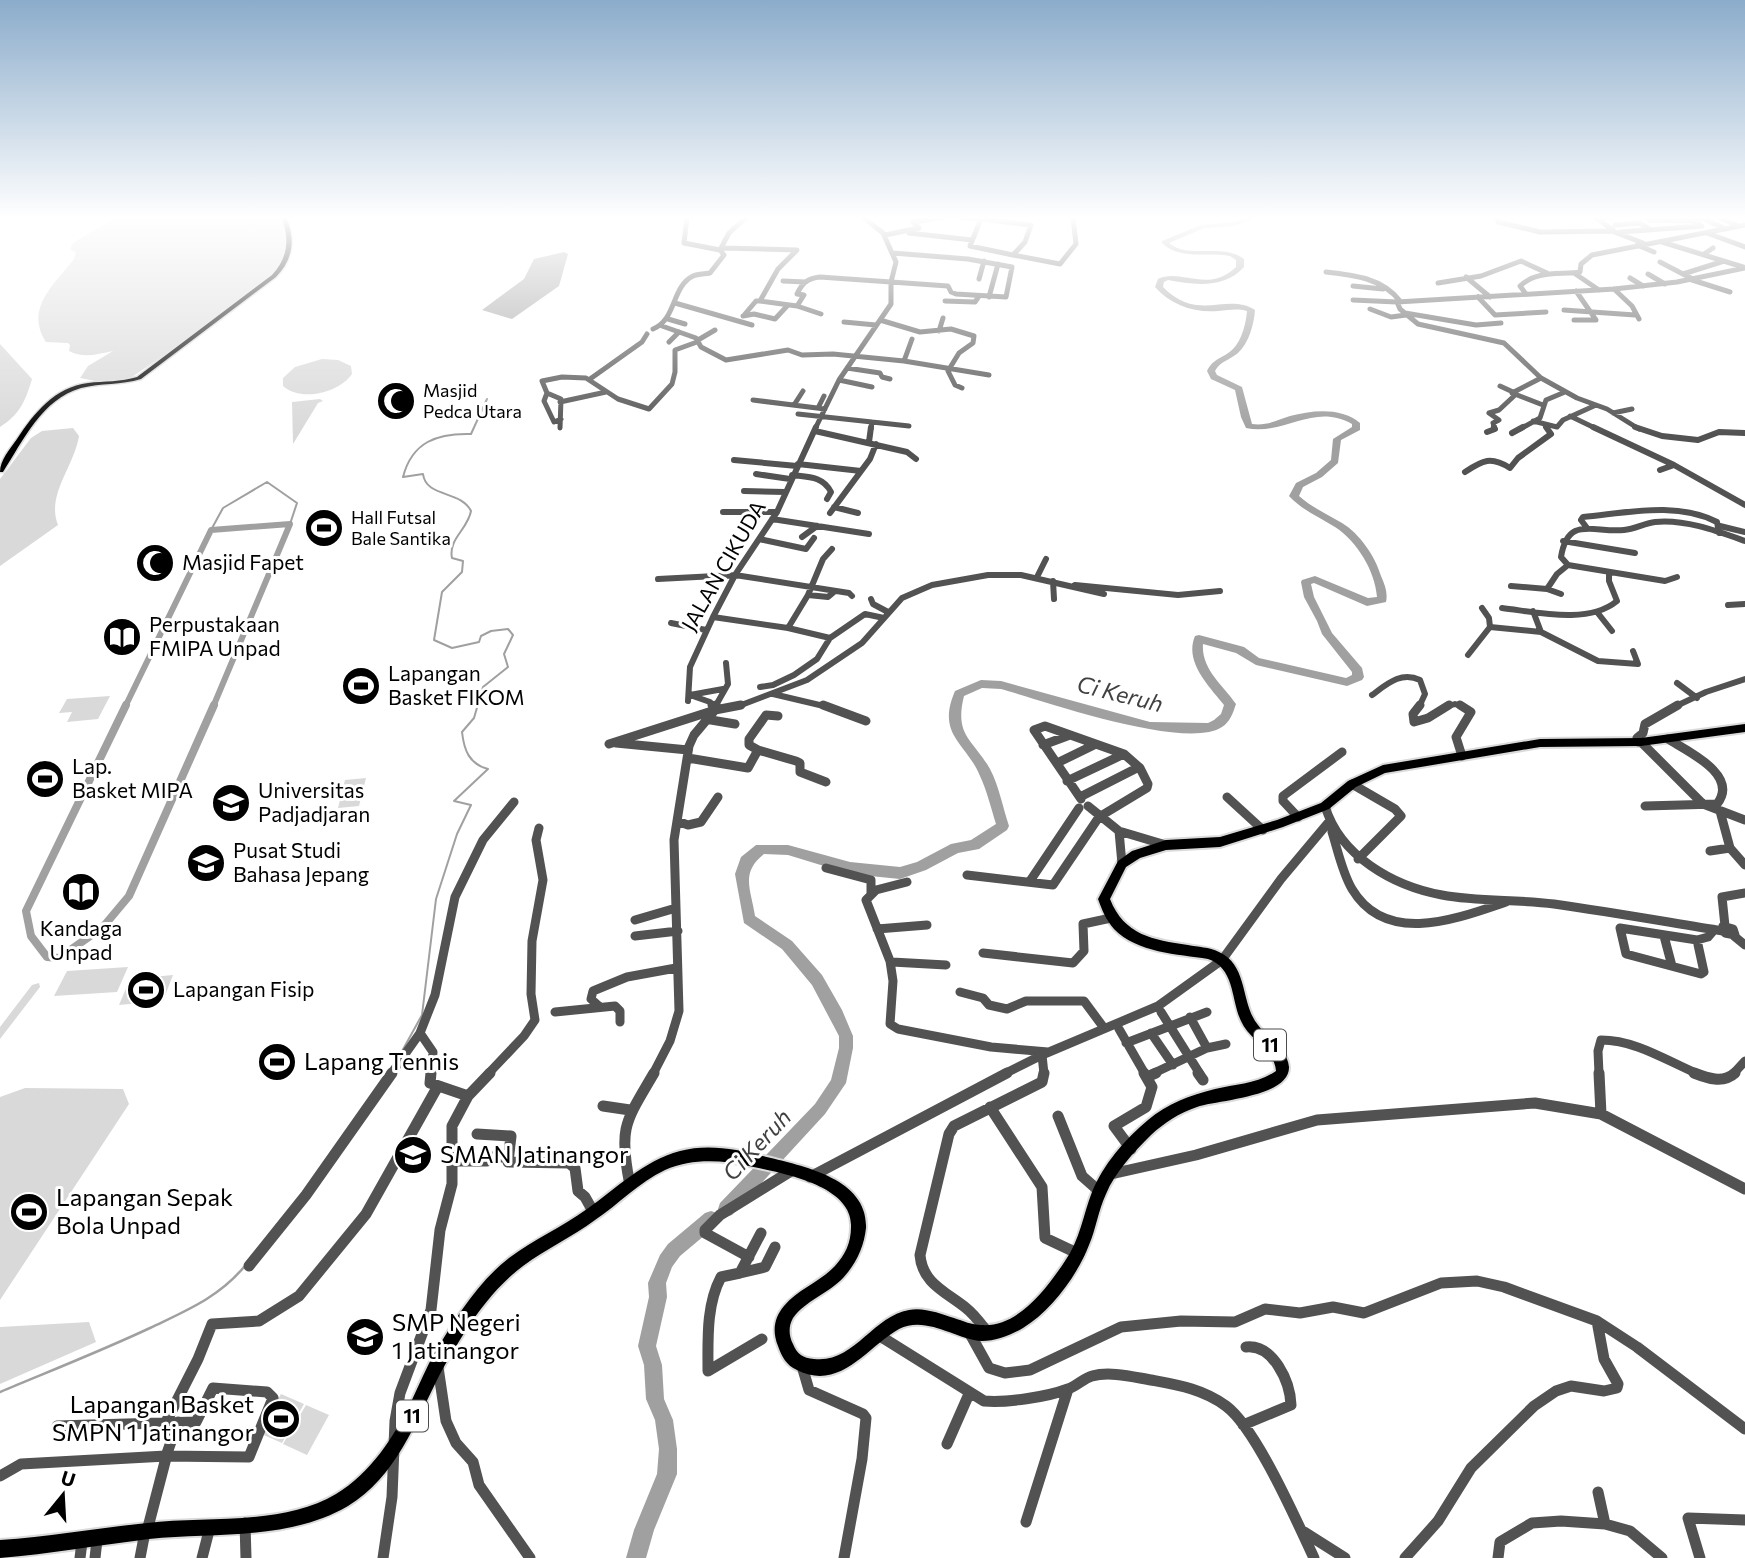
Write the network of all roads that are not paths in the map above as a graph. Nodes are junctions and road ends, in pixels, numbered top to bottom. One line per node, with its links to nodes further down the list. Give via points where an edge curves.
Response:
1 (1389, 289): 31 (street)
2 (256, 290): 110 (main road, via 139,378 82,386 58,398 35,419)
3 (682, 290): 32 (street)
4 (767, 290): 29 (street)
5 (799, 290): 34 (street, via 797,294 804,295)
6 (891, 290): 51 (street, JALAN CIKUDA, via 891,304)
7 (951, 290): 22 (street)
8 (991, 290): 24 (street)
9 (1008, 290): 24 (street, via 1006,297)
10 (1480, 290): 26 (street)
11 (1500, 290): 23 (street)
12 (1523, 290): 21 (street)
13 (1539, 290): 19 (street)
14 (1599, 290): 15 (street); 18 (street)
15 (1603, 290)
16 (1615, 290): 36 (street)
17 (1723, 290): 20 (street)
18 (1576, 291): 19 (street); 42 (street)
19 (1542, 292): 21 (street); 28 (street)
20 (1730, 292)
21 (1526, 294): 23 (street)
22 (979, 296): 24 (street); 30 (street, via 977,302)
23 (1506, 296): 26 (street)
24 (989, 297)
25 (1478, 297): 26 (street); 31 (street); 44 (street, via 1494,315)
26 (1488, 297): 35 (street)
27 (1353, 300): 31 (street)
28 (1550, 300)
29 (760, 301): 33 (street); 45 (street)
30 (945, 301)
31 (1398, 302): 43 (street)
32 (676, 303): 48 (street); 49 (street)
33 (788, 305): 34 (street); 45 (street, via 775,319)
34 (797, 306): 46 (street)
35 (1495, 306)
36 (1632, 306): 37 (street); 42 (street, via 1637,317)
37 (1641, 307)
38 (1370, 309): 43 (street, via 1391,317)
39 (1391, 310): 43 (street)
40 (1564, 310): 41 (street)
41 (1574, 310): 42 (street); 42 (street, via 1578,320 1596,320)
42 (1590, 310)
43 (1404, 312): 52 (street, via 1472,326); 71 (street, via 1432,329 1504,343)
44 (1546, 312)
45 (745, 314): 49 (street)
46 (821, 314)
47 (943, 318): 58 (street)
48 (668, 319): 53 (street); 55 (street)
49 (737, 321): 54 (street)
50 (844, 322): 51 (street)
51 (878, 323): 58 (street); 66 (street, JALAN CIKUDA)
52 (1501, 323)
53 (685, 324)
54 (752, 325)
55 (662, 327): 56 (street); 59 (street)
56 (653, 329)
57 (715, 330): 62 (street)
58 (939, 331): 68 (street, via 964,331 975,339)
59 (679, 332): 62 (street); 63 (street)
60 (647, 334): 72 (street)
61 (912, 339): 67 (street)
62 (697, 341): 65 (street, via 726,360); 79 (street, via 675,350 671,385 650,408)
63 (669, 342)
64 (753, 351): 65 (street)
65 (761, 354): 66 (street, via 788,350 802,355)
66 (855, 356): 67 (street); 69 (street, JALAN CIKUDA)
67 (904, 361): 68 (street)
68 (950, 367): 70 (street); 77 (street, via 955,385)
69 (847, 368): 73 (street); 74 (street, JALAN CIKUDA)
70 (989, 375)
71 (1541, 378): 80 (street); 82 (street)
72 (590, 379): 79 (street); 81 (street, via 577,376 541,381)
73 (890, 379)
74 (839, 380): 76 (street); 89 (street, JALAN CIKUDA)
75 (1500, 386): 82 (street)
76 (872, 387)
77 (962, 388)
78 (803, 391): 86 (street)
79 (607, 392): 85 (street)
80 (1565, 392): 87 (street); 88 (street)
81 (548, 393): 85 (street); 95 (street, via 544,401 554,422)
82 (1514, 394): 87 (street); 102 (street, via 1499,410 1488,414 1499,420 1493,423 1496,429)
83 (824, 396): 89 (street)
84 (754, 400): 86 (street)
85 (560, 402): 95 (street)
86 (794, 405): 89 (street)
87 (1543, 405): 96 (street, via 1540,418)
88 (1595, 405): 91 (street); 93 (street)
89 (822, 409): 94 (street, JALAN CIKUDA)
90 (1632, 409): 91 (street)
91 (1611, 410): 104 (street, via 1637,428 1662,436 1698,440 1719,432)
92 (798, 414): 94 (street)
93 (1570, 416): 99 (street, via 1557,427); 109 (street)
94 (822, 417): 97 (street); 101 (street, JALAN CIKUDA)
95 (561, 419): 100 (street)
96 (1533, 421): 99 (street); 103 (street)
97 (872, 422): 98 (street); 105 (street)
98 (909, 426)
99 (1546, 427): 113 (street, via 1551,434 1510,468 1484,458)
100 (560, 428)
101 (815, 431): 105 (street); 108 (street, JALAN CIKUDA)
102 (1487, 432)
103 (1512, 433)
104 (1745, 433)
105 (873, 443): 106 (street); 112 (street, via 870,459)
106 (916, 459)
107 (734, 460): 108 (street)
108 (797, 465): 112 (street); 115 (street, JALAN CIKUDA)
109 (1674, 465): 111 (street); 119 (street)
110 (0, 470)
111 (1660, 470)
112 (861, 471): 122 (street, via 832,510)
113 (1465, 472)
114 (756, 474): 115 (street)
115 (791, 477): 117 (street, JALAN CIKUDA); 118 (street, via 825,482 831,492)
116 (744, 491): 117 (street)
117 (785, 492): 121 (street, JALAN CIKUDA)
118 (827, 499)
119 (1745, 505)
120 (723, 512): 121 (street)
121 (777, 512): 124 (street, JALAN CIKUDA)
122 (858, 513)
123 (1633, 514): 125 (street); 127 (street, via 1583,517); 128 (street, via 1693,512 1716,519)
124 (772, 519): 126 (street); 133 (street, JALAN CIKUDA)
125 (1646, 524): 127 (street, via 1622,530); 128 (street)
126 (820, 525): 130 (street); 131 (street)
127 (1587, 528): 134 (street, via 1572,530)
128 (1719, 530): 129 (street); 135 (street)
129 (1745, 532)
130 (869, 534)
131 (802, 537)
132 (814, 538): 133 (street, via 806,549)
133 (759, 540): 141 (street, JALAN CIKUDA)
134 (1563, 541): 137 (street); 139 (street, via 1561,557)
135 (1745, 541)
136 (832, 549): 149 (street)
137 (1635, 553)
138 (1046, 559): 142 (street)
139 (1568, 565): 140 (street); 148 (street)
140 (1609, 572): 143 (street, via 1665,581); 161 (street, via 1617,601)
141 (735, 575): 144 (street); 149 (street); 163 (street, JALAN CIKUDA)
142 (1037, 577): 145 (street); 162 (street, via 988,575 933,585 902,598)
143 (1677, 578)
144 (658, 579)
145 (1053, 581): 146 (street); 155 (street)
146 (1069, 586): 150 (street, via 1178,595); 151 (street)
147 (1511, 586): 148 (street)
148 (1548, 589): 152 (street)
149 (809, 591): 153 (street, via 828,597 835,591); 166 (street)
150 (1220, 591)
151 (1104, 594)
152 (1561, 594)
153 (852, 596)
154 (871, 599): 162 (street)
155 (1054, 599)
156 (1745, 604): 157 (street)
157 (1728, 605)
158 (1482, 608): 165 (street)
159 (1502, 608): 160 (street)
160 (1533, 611): 161 (street); 169 (street)
161 (1597, 612): 168 (street)
162 (886, 615): 170 (street, via 865,614); 178 (street, via 844,657 807,680)
163 (713, 617): 166 (street); 167 (street, JALAN CIKUDA)
164 (671, 623): 167 (street)
165 (1490, 627): 169 (street); 172 (street)
166 (788, 628): 170 (street)
167 (706, 630): 180 (street, JALAN CIKUDA, via 690,667)
168 (1612, 631)
169 (1541, 632): 171 (street, via 1604,663 1638,664)
170 (830, 638): 176 (street, via 817,659 774,685)
171 (1633, 652)
172 (1468, 655)
173 (726, 663): 182 (street, via 728,684)
174 (1745, 679): 181 (street, via 1721,684)
175 (1677, 683): 181 (street)
176 (760, 687)
177 (723, 689): 180 (street)
178 (770, 693): 182 (street, via 731,709); 185 (street)
179 (1371, 695): 197 (street, via 1396,678 1412,676 1420,680 1425,694 1413,714 1414,722 1428,719 1441,706 1467,708 1471,712 1454,742)
180 (689, 698): 182 (street, via 709,702)
181 (1697, 698): 190 (street, via 1645,724)
182 (715, 709): 184 (street); 195 (street, via 611,743)
183 (778, 716): 193 (street, via 766,715 749,739 748,744)
184 (711, 720): 186 (street); 195 (street, via 694,733)
185 (866, 721)
186 (735, 724)
187 (1745, 728): 189 (highway)
188 (1070, 735): 191 (street); 192 (street); 192 (street, via 1044,726 1034,730)
189 (1668, 739): 190 (highway); 207 (street, via 1718,772 1720,802)
190 (1639, 742): 197 (highway, via 1540,743); 207 (street)
191 (1096, 744): 196 (street); 198 (street)
192 (1043, 745): 198 (street)
193 (758, 750): 195 (street, via 748,768); 201 (street, via 796,761 800,772)
194 (1342, 752): 212 (street, via 1283,796)
195 (688, 754): 214 (street)
196 (1124, 754): 199 (street); 200 (street)
197 (1462, 756): 202 (highway, via 1383,769)
198 (1056, 763): 200 (street)
199 (1139, 767): 206 (street); 211 (street, via 1147,788)
200 (1067, 781): 206 (street)
201 (826, 782)
202 (1352, 784): 208 (highway); 222 (street, via 1395,809 1401,818)
203 (718, 797): 214 (street, via 701,822 688,825)
204 (1227, 797): 217 (street)
205 (514, 802): 259 (street, via 483,840 455,897 435,995)
206 (1082, 803): 211 (street); 228 (street)
207 (1703, 804): 209 (street); 210 (street)
208 (1325, 806): 212 (highway); 215 (street)
209 (1645, 806)
210 (1720, 811): 213 (street); 220 (street)
211 (1099, 817): 218 (street); 228 (street, via 1055,884)
212 (1298, 817): 217 (highway)
213 (1745, 820)
214 (677, 821): 232 (street)
215 (1328, 823): 222 (street); 231 (street, via 1350,887 1363,906 1384,919 1406,925 1439,923); 244 (street)
216 (539, 828): 271 (street, via 536,840 543,880 532,940 535,1020)
217 (1263, 830): 219 (highway, via 1220,842)
218 (1119, 831): 219 (street); 223 (street)
219 (1166, 845): 223 (highway, via 1136,854)
220 (1730, 848): 221 (street); 224 (street)
221 (1710, 851)
222 (1358, 859): 231 (street, via 1393,880 1439,896)
223 (1122, 864): 233 (highway, via 1104,899)
224 (1745, 866)
225 (827, 868): 230 (street, via 871,880)
226 (967, 875): 228 (street)
227 (907, 881): 230 (street)
228 (1030, 881)
229 (1745, 893): 237 (street, via 1722,897)
230 (871, 894): 236 (street, via 867,909)
231 (1516, 899): 237 (street)
232 (676, 908): 234 (street); 238 (street)
233 (1111, 918): 243 (street, via 1083,924 1085,950 1073,963); 244 (highway, via 1139,940)
234 (635, 920)
235 (928, 925): 236 (street)
236 (877, 929): 245 (street)
237 (1721, 929): 241 (street); 242 (street)
238 (678, 931): 239 (street); 248 (street)
239 (635, 936)
240 (1664, 936): 241 (street); 247 (street); 247 (street, via 1620,928 1626,954)
241 (1697, 940): 247 (street, via 1703,973)
242 (1742, 942)
243 (984, 953)
244 (1222, 960): 257 (street, via 1158,1006); 278 (highway, 11, via 1237,979 1240,1005 1249,1025 1280,1056 1283,1074 1255,1089 1216,1095 1182,1107 1161,1118)
245 (892, 962): 246 (street); 264 (street, via 888,1017 898,1029 1005,1051)
246 (946, 965)
247 (1672, 966)
248 (676, 968): 250 (street, via 627,977 593,991 591,999); 274 (street, via 679,1003 675,1027 660,1063)
249 (960, 992): 257 (street, via 1007,1009 1026,1001 1084,1001)
250 (600, 1007): 251 (street); 255 (street, via 615,1006)
251 (555, 1012)
252 (1161, 1012): 256 (street)
253 (1207, 1012): 254 (street)
254 (1190, 1017): 256 (street); 263 (street)
255 (620, 1023)
256 (1169, 1025): 260 (street); 265 (street)
257 (1104, 1028): 264 (street)
258 (1119, 1029): 261 (street)
259 (419, 1033): 270 (street, via 433,1052 429,1081); 292 (street, via 306,1195)
260 (1151, 1033): 261 (street); 267 (street)
261 (1126, 1043): 268 (street)
262 (1226, 1044): 263 (street)
263 (1207, 1048): 265 (street)
264 (1047, 1054): 273 (street, via 1042,1082); 283 (street)
265 (1189, 1057): 267 (street); 269 (street)
266 (1745, 1061): 275 (street, via 1733,1076 1721,1079 1620,1040 1601,1040)
267 (1173, 1065): 268 (street)
268 (1147, 1077): 278 (street, via 1152,1087 1146,1108 1114,1126)
269 (1203, 1080)
270 (438, 1086): 271 (street); 304 (street, via 366,1214 299,1296 259,1321 212,1324)
271 (468, 1096): 280 (street, via 452,1126)
272 (603, 1106): 274 (street)
273 (990, 1107): 290 (street, via 1042,1187 1045,1238); 296 (street, via 954,1126 949,1134 919,1263 930,1282 968,1309)
274 (630, 1110): 284 (street, via 624,1128)
275 (1601, 1114): 282 (street, via 1535,1103 1349,1116 1297,1124 1196,1155); 285 (street)
276 (1058, 1116): 286 (street, via 1082,1176)
277 (477, 1134): 279 (street, via 511,1136)
278 (1130, 1149): 282 (highway, 11)
279 (508, 1157): 280 (street); 287 (street, via 509,1162 569,1163 575,1168 578,1191)
280 (452, 1161): 309 (street, via 431,1310 400,1394)
281 (789, 1170): 283 (highway, 11); 284 (highway, 11, via 754,1160 702,1155 663,1164); 291 (street, via 705,1230)
282 (1109, 1174): 286 (highway, 11)
283 (810, 1177): 301 (highway, 11, via 846,1194 857,1210 859,1232 849,1259 834,1277 800,1298 783,1322 781,1334 788,1354)
284 (630, 1185): 287 (highway, 11)
285 (1745, 1189)
286 (1099, 1191): 290 (highway, 11)
287 (594, 1213): 300 (highway, 11, via 507,1269 477,1302)
288 (761, 1233): 291 (street)
289 (775, 1247): 293 (street, via 765,1267)
290 (1079, 1254): 296 (highway, 11, via 1039,1306)
291 (749, 1257): 293 (street)
292 (248, 1266)
293 (740, 1273): 298 (street, via 721,1277 715,1289 708,1371)
294 (1597, 1321): 295 (street, via 1504,1287 1441,1283 1364,1313 1333,1307 1300,1313 1265,1309 1235,1322 1121,1327 1030,1370 1005,1373 989,1368); 307 (street); 331 (street, via 1604,1359 1617,1388 1604,1391 1571,1386 1534,1406 1471,1468 1438,1521)
295 (967, 1330): 296 (highway); 297 (highway, via 914,1317)
296 (988, 1333)
297 (880, 1336): 301 (highway, via 838,1364 819,1369); 303 (street)
298 (762, 1339)
299 (1247, 1347): 305 (street, via 1269,1354 1292,1399 1291,1405)
300 (437, 1363): 309 (highway, 11); 327 (street, via 446,1421 456,1443 473,1462 479,1485)
301 (802, 1366): 328 (street, via 809,1390 866,1418)
302 (1068, 1389): 303 (street, via 998,1402); 305 (street, via 1092,1376 1118,1375 1184,1386 1228,1407); 314 (street)
303 (969, 1394): 308 (street)
304 (172, 1422): 306 (street); 310 (street); 310 (street, via 196,1422 213,1388 267,1392 273,1398 249,1457)
305 (1243, 1425): 319 (street)
306 (57, 1426)
307 (1745, 1429)
308 (947, 1444)
309 (392, 1448): 315 (highway, 11, via 374,1472 342,1500 299,1516); 326 (street, via 392,1497)
310 (166, 1457): 311 (street, via 21,1464); 318 (street)
311 (0, 1476)
312 (1598, 1492): 316 (street)
313 (1745, 1520): 334 (street, via 1688,1518)
314 (1026, 1522)
315 (245, 1523): 317 (highway, 11); 325 (street)
316 (1605, 1524): 332 (street, via 1532,1523 1500,1542); 333 (street, via 1636,1534)
317 (210, 1527): 318 (highway, 11); 324 (street)
318 (146, 1531): 320 (highway, 11); 323 (street)
319 (1304, 1531): 329 (street); 330 (street)
320 (86, 1547): 321 (highway, 11); 322 (street)
321 (0, 1549)
322 (95, 1558)
323 (140, 1558)
324 (202, 1558)
325 (246, 1558)
326 (383, 1558)
327 (530, 1558)
328 (844, 1558)
329 (1314, 1558)
330 (1345, 1558)
331 (1405, 1558)
332 (1498, 1558)
333 (1662, 1558)
334 (1700, 1558)

